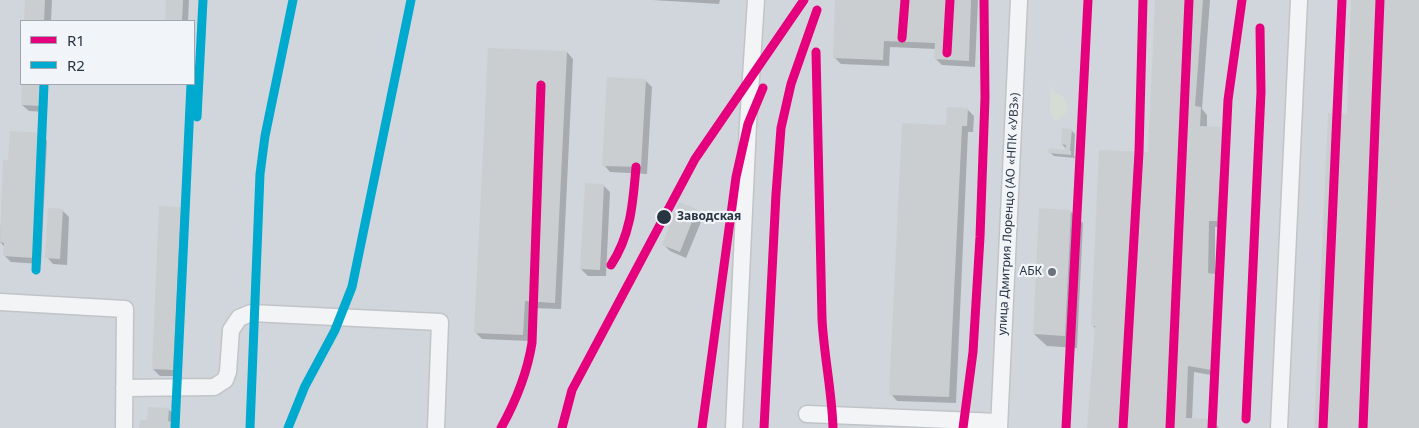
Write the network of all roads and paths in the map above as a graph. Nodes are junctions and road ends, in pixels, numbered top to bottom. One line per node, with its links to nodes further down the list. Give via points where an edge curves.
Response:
1 (756, 0): 10 (lane)
2 (1019, 0): 7 (lane, улица Дмитрия Лоренцо (АО «НПК «УВЗ»))
3 (1299, 0): 11 (lane)
4 (0, 302): 5 (lane, via 125,309)
5 (124, 388): 8 (lane); 9 (lane, via 214,387 225,380 228,372 231,330 238,318 251,313 440,322)
6 (807, 414): 7 (lane)
7 (999, 425)
8 (124, 428)
9 (436, 428)
10 (734, 428)
11 (1279, 428)

